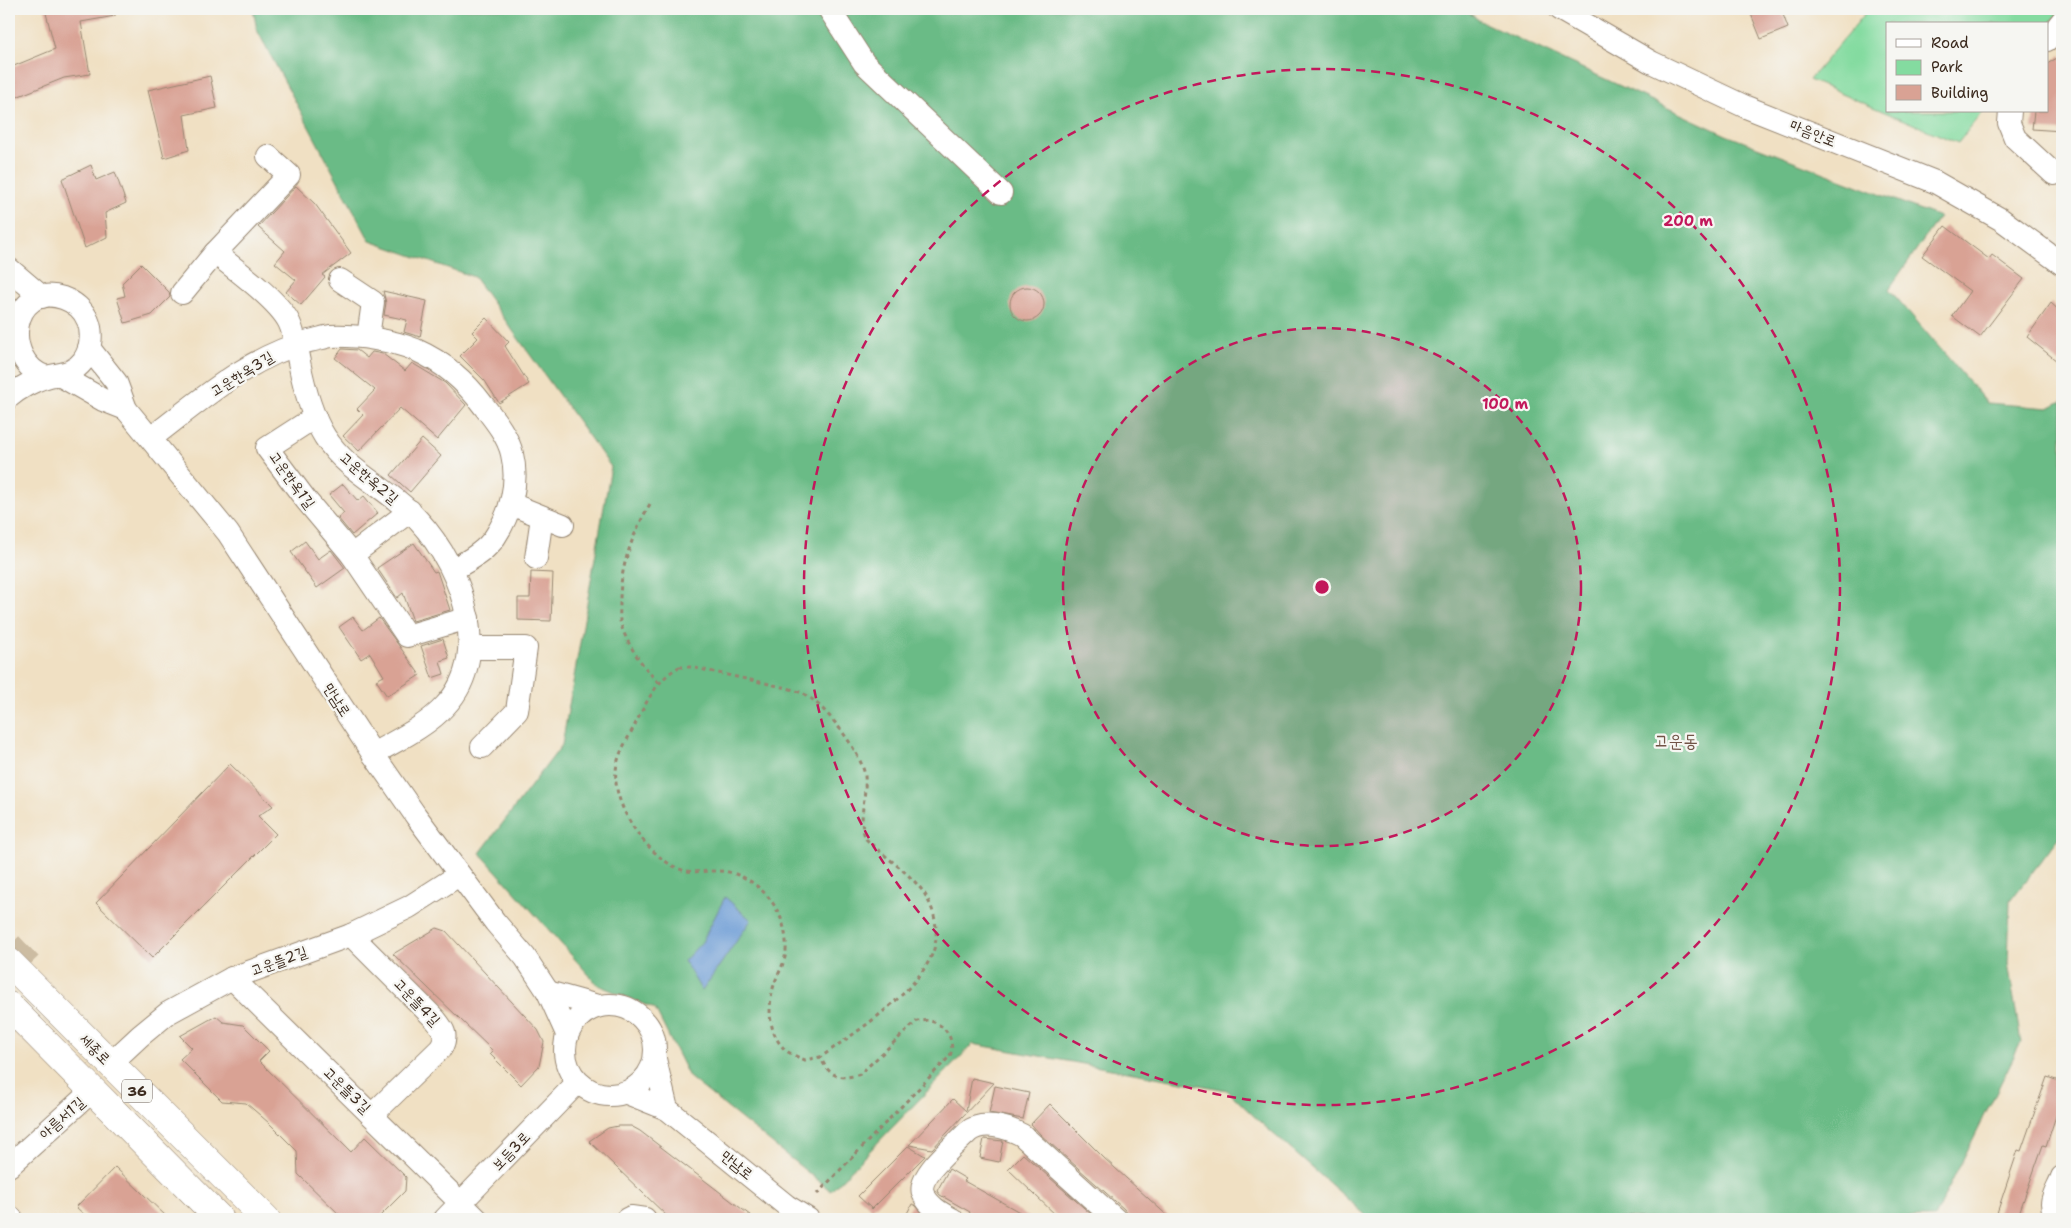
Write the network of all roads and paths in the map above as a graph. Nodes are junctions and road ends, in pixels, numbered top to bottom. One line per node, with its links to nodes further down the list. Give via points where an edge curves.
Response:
1 (829, 9): 8 (street, via 864,64)
2 (1572, 12): 10 (street, 마음안로, via 1651,62 1746,106 1935,182 2002,220)
3 (2062, 21): 4 (street)
4 (2048, 39)
5 (2010, 112): 7 (street, via 2009,123 2014,138)
6 (268, 156): 9 (street, via 288,175)
7 (2055, 173)
8 (1001, 193)
9 (215, 253): 13 (street); 17 (street, 고운한옥2길, via 267,296 289,322)
10 (2062, 263)
11 (9, 269): 14 (street)
12 (340, 280): 16 (street, via 373,302)
13 (182, 293)
14 (42, 296): 15 (street, via 23,306); 18 (street, via 69,300 80,309 88,320)
15 (10, 324): 19 (street)
16 (368, 338): 17 (street, 고운한옥3길, via 330,336); 25 (street, 고운한옥3길, via 416,350 449,369 475,394 499,426 512,453 514,482)
17 (296, 345): 23 (street, 고운한옥2길); 24 (street, 고운한옥3길, via 263,358 231,378)
18 (89, 348): 20 (street, via 73,370); 22 (street, via 116,382)
19 (10, 356): 20 (street, via 35,374)
20 (54, 376): 21 (street); 22 (street)
21 (9, 397)
22 (126, 409): 24 (street, 만남로)
23 (315, 417): 27 (street, 고운한옥2길, via 324,437 344,461); 28 (street, 고운한옥1길, via 267,448)
24 (151, 438): 35 (street, 만남로, via 228,533)
25 (511, 504): 29 (street, via 552,521); 30 (street, 고운한옥3길, via 494,538 468,561)
26 (650, 504): 33 (path, via 636,528 626,556 620,593 620,624 631,646)
27 (410, 511): 28 (street); 30 (street, 고운한옥2길)
28 (352, 555): 31 (street, 고운한옥1길, via 407,636)
29 (536, 558)
30 (453, 569): 31 (street, 고운한옥2길)
31 (468, 618): 32 (street, 고운한옥2길)
32 (471, 648): 34 (street, via 526,648 517,711); 35 (street, 고운한옥2길, via 462,683 445,706 420,726)
33 (658, 683): 44 (path, via 620,754 616,785 622,808 653,850 675,867 691,872 730,872 742,876 772,902 785,933 785,956 769,1004 772,1030 787,1051 805,1060); 44 (path, via 679,667 690,667 786,688 813,701 848,738 859,756 865,775 862,831 866,839 911,879 933,910 934,950 929,961 895,1002)
34 (482, 747)
35 (373, 754): 36 (street, 만남로)
36 (459, 875): 37 (street, 고운뜰2길, via 409,907); 40 (street, 만남로, via 525,957)
37 (351, 935): 39 (street, 고운뜰2길); 51 (street, 고운뜰4길, via 435,1019 444,1030 446,1039 441,1048)
38 (9, 962): 46 (main road, 세종로 / 36)
39 (232, 978): 46 (street, 고운뜰2길, via 168,1013); 51 (street, 고운뜰3길)
40 (548, 992): 42 (street); 43 (street, 만남로)
41 (9, 1006): 48 (main road, 세종로 / 36)
42 (598, 1006): 43 (street, via 574,1022); 45 (street, via 628,1008 641,1017 655,1044)
43 (568, 1034): 47 (street, via 565,1060)
44 (820, 1056): 54 (path, via 833,1075 852,1077 860,1074 917,1021 929,1020 952,1039 954,1047 950,1056)
45 (655, 1059): 49 (street, via 640,1085); 50 (street)
46 (110, 1064): 60 (main road, 세종로 / 36)
47 (577, 1083): 49 (street, via 600,1095); 55 (street, 보듬3로)
48 (93, 1090): 52 (street, 아름서1길); 59 (main road, 세종로 / 36)
49 (627, 1093): 50 (street, 만남로)
50 (667, 1110): 56 (street, 만남로)
51 (372, 1115): 55 (street, 고운뜰3길)
52 (9, 1166)
53 (2062, 1177): 68 (street, via 2052,1205)
54 (817, 1194)
55 (461, 1204): 61 (street, 보듬3로); 62 (street, 고운뜰3길)
56 (781, 1212): 65 (street, 만남로)
57 (9, 1216): 58 (street)
58 (12, 1219)
59 (220, 1219)
60 (266, 1219)
61 (445, 1219)
62 (477, 1219)
63 (627, 1219): 64 (street, via 631,1216)
64 (645, 1219)
65 (808, 1219)
66 (952, 1219): 67 (street, via 931,1205 922,1191 922,1184 968,1132 980,1125 1011,1129 1022,1136)
67 (1115, 1219)
68 (2060, 1219)

